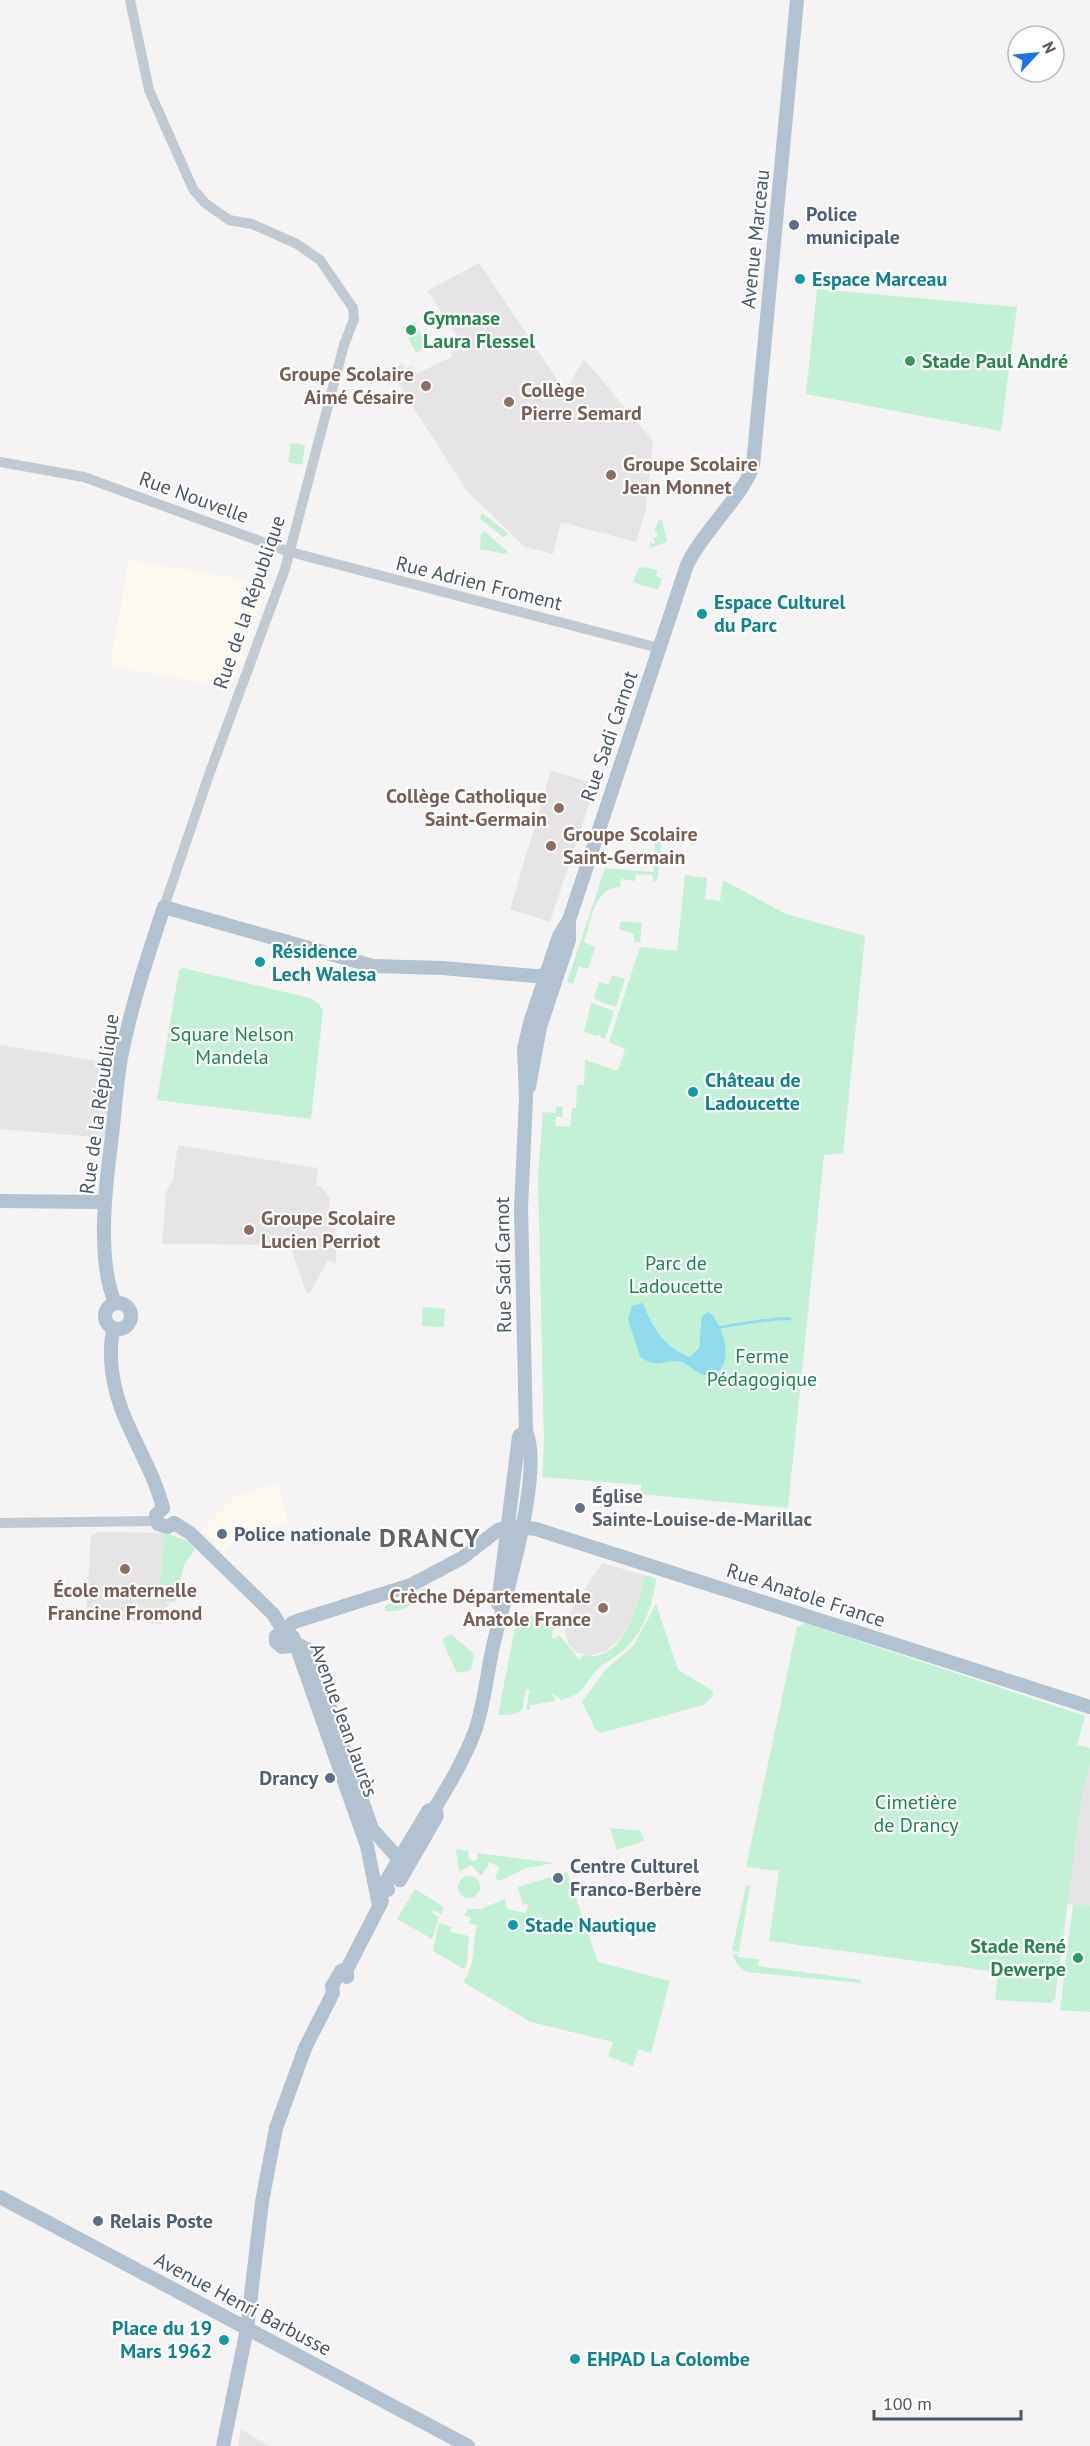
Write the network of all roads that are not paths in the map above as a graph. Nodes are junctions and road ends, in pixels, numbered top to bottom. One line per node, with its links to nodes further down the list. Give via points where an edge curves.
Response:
1 (130, 0): 5 (street, Rue de la République, via 149,90 193,189 229,220 297,244 320,260 353,308 354,319)
2 (797, 0): 4 (main road, Avenue Marceau, via 755,452)
3 (0, 462): 5 (street, Rue Nouvelle, via 84,477)
4 (747, 479): 6 (main road, Rue Sadi Carnot, via 697,545)
5 (290, 552): 6 (street, Rue Adrien Froment); 7 (street, Rue de la République)
6 (659, 648): 8 (main road, Rue Sadi Carnot, via 569,920 559,936)
7 (164, 907): 8 (main road, via 374,966); 11 (main road, Rue de la République, via 136,990 122,1053)
8 (551, 976): 19 (main road, Rue Sadi Carnot, via 524,1049 526,1098 521,1182 526,1431 519,1436)
9 (0, 1201): 10 (main road)
10 (83, 1202): 11 (main road); 12 (main road)
11 (104, 1202): 12 (main road, Rue de la République)
12 (104, 1223): 13 (main road, Rue de la République, via 108,1283)
13 (115, 1303): 14 (main road, via 106,1314); 14 (main road, via 125,1305 130,1316 123,1328)
14 (114, 1329): 15 (main road, via 110,1343 115,1395)
15 (163, 1508): 16 (main road); 17 (main road, via 173,1512)
16 (156, 1521): 17 (main road, via 164,1528); 18 (street)
17 (174, 1522): 20 (main road, via 273,1614)
18 (0, 1523)
19 (515, 1527): 20 (main road, via 490,1535 462,1558 411,1585 292,1623); 21 (main road, Rue Anatole France, via 536,1529); 22 (main road, Rue Sadi Carnot, via 476,1728)
20 (288, 1634): 24 (main road, Avenue Jean Jaurès, via 312,1656 372,1829); 25 (main road, Avenue Jean Jaurès)
21 (1090, 1707)
22 (435, 1808): 23 (main road, via 428,1811); 26 (main road, via 437,1816)
23 (412, 1835): 24 (main road); 27 (main road)
24 (382, 1839): 27 (main road, Avenue Jean Jaurès)
25 (367, 1846): 27 (main road); 30 (main road, Avenue Jean Jaurès)
26 (418, 1852): 27 (main road); 28 (main road)
27 (398, 1858): 28 (main road); 29 (main road, via 386,1881)
28 (400, 1880): 29 (main road)
29 (388, 1890): 30 (main road)
30 (379, 1906): 32 (main road, via 347,1970 341,1971 332,1986 333,1993 305,2048 276,2128 262,2202)
31 (0, 2197): 32 (main road, Avenue Henri Barbusse)
32 (247, 2329): 33 (main road); 36 (main road, Avenue Henri Barbusse)
33 (232, 2406): 34 (main road); 35 (main road, via 235,2419)
34 (223, 2446)
35 (231, 2446)
36 (468, 2446)

